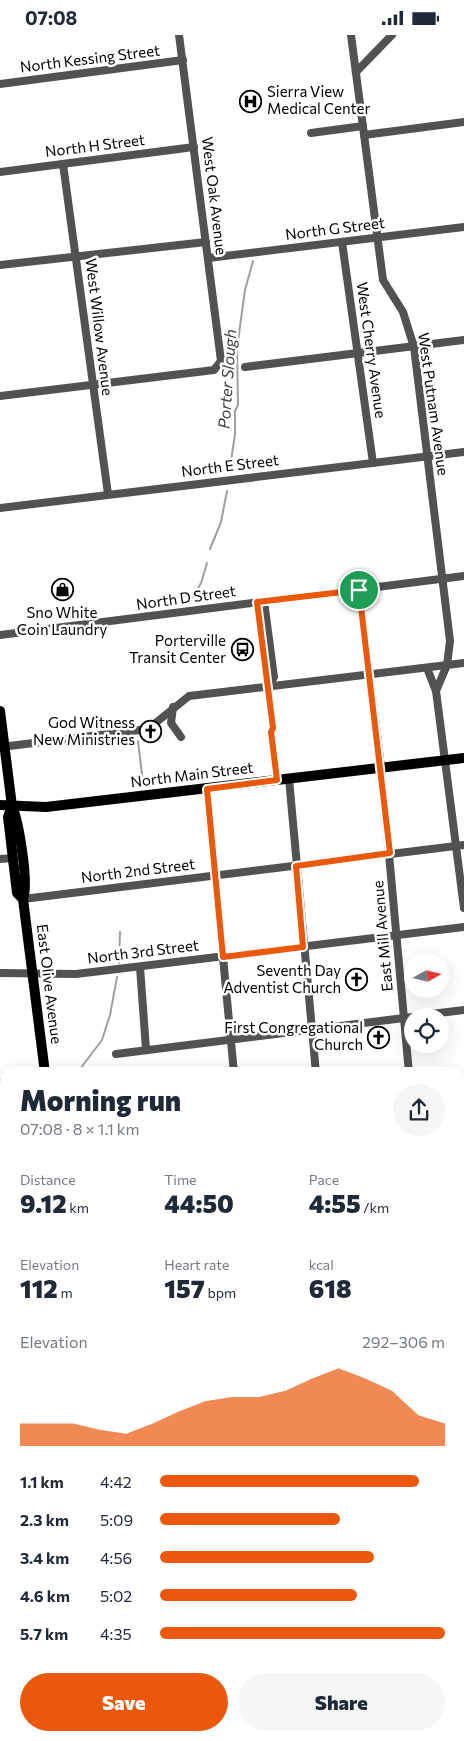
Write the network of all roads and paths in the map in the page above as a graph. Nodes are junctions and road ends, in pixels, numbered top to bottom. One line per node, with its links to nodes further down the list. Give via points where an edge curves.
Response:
1 (179, 35): 4 (street, West Oak Avenue)
2 (351, 35): 5 (street, West Putnam Avenue)
3 (392, 35): 5 (street)
4 (183, 60): 6 (street, North Kessing Street); 11 (street, West Oak Avenue)
5 (356, 69): 8 (street, West Putnam Avenue)
6 (0, 84)
7 (464, 122): 10 (street)
8 (363, 126): 9 (street); 10 (street, West Putnam Avenue)
9 (312, 133)
10 (364, 135): 15 (street, West Putnam Avenue)
11 (194, 147): 12 (street, North H Street); 16 (street, West Oak Avenue)
12 (63, 164): 13 (street, North H Street); 18 (street, West Willow Avenue)
13 (0, 172)
14 (464, 227): 15 (street, North G Street)
15 (378, 237): 17 (street, North G Street); 22 (street, West Putnam Avenue, via 383,279 403,312)
16 (206, 242): 18 (street); 19 (street, West Oak Avenue)
17 (342, 242): 19 (street, North G Street); 23 (street, West Cherry Avenue)
18 (76, 255): 20 (street); 25 (street, West Willow Avenue)
19 (208, 258): 25 (street, West Oak Avenue, via 221,361 214,370)
20 (0, 265)
21 (464, 340): 22 (street)
22 (414, 347): 23 (street); 28 (street, West Putnam Avenue)
23 (358, 353): 24 (street); 29 (street, West Cherry Avenue)
24 (245, 367)
25 (93, 384): 26 (street); 30 (street, West Willow Avenue)
26 (0, 396)
27 (464, 452): 28 (street, North E Street)
28 (428, 457): 29 (street, North E Street); 33 (street, West Putnam Avenue)
29 (373, 463): 30 (street, North E Street)
30 (108, 494): 31 (street, North E Street)
31 (0, 508)
32 (464, 576): 33 (street, North D Street)
33 (442, 578): 34 (street, North D Street); 38 (street, West Putnam Avenue, via 450,641)
34 (359, 590): 35 (street, North D Street); 40 (street, East Mill Avenue)
35 (260, 601): 36 (street, North D Street); 41 (street)
36 (0, 635)
37 (464, 663): 38 (street)
38 (447, 665): 39 (street); 42 (street, West Putnam Avenue)
39 (427, 668): 40 (street); 42 (street, West Putnam Avenue)
40 (370, 676): 41 (street); 49 (street, East Mill Avenue)
41 (268, 687): 43 (street, via 189,696); 51 (street)
42 (436, 691): 48 (street, West Putnam Avenue)
43 (173, 707): 45 (street, via 171,723); 46 (street, via 148,729)
44 (0, 711): 46 (main road)
45 (181, 737)
46 (2, 747): 54 (main road)
47 (464, 757): 48 (main road, North Main Street)
48 (444, 760): 49 (main road, North Main Street); 56 (street, West Putnam Avenue)
49 (381, 767): 50 (main road, North Main Street); 57 (street, East Mill Avenue)
50 (288, 779): 51 (main road, North Main Street); 60 (street)
51 (277, 780): 52 (main road, North Main Street)
52 (207, 789): 54 (main road, North Main Street, via 46,807); 61 (street)
53 (0, 805): 54 (main road, North Main Street)
54 (12, 805): 58 (main road, East Olive Avenue, via 8,817); 62 (main road, East Olive Avenue, via 17,818 26,891)
55 (464, 845): 56 (street, North 2nd Street)
56 (455, 846): 57 (street, North 2nd Street); 63 (street, West Putnam Avenue)
57 (390, 853): 60 (street, North 2nd Street); 65 (street, East Mill Avenue)
58 (12, 858): 59 (street); 62 (main road, East Olive Avenue, via 17,893)
59 (0, 859)
60 (296, 866): 61 (street, North 2nd Street); 66 (street)
61 (215, 875): 62 (street, North 2nd Street); 67 (street)
62 (23, 899): 70 (main road, East Olive Avenue)
63 (464, 908)
64 (464, 927): 65 (street, North 3rd Street)
65 (397, 935): 66 (street, North 3rd Street); 71 (street, East Mill Avenue)
66 (303, 947): 67 (street, North 3rd Street); 75 (street)
67 (223, 957): 68 (street, North 3rd Street); 76 (street)
68 (140, 967): 70 (street, North 3rd Street); 77 (street)
69 (0, 973): 70 (street, North 3rd Street)
70 (33, 975): 80 (main road, East Olive Avenue)
71 (409, 1008)
72 (464, 1010): 73 (street)
73 (449, 1012)
74 (404, 1018): 75 (street)
75 (312, 1028): 76 (street); 82 (street)
76 (232, 1039): 77 (street); 81 (street)
77 (146, 1049): 78 (street)
78 (116, 1053)
79 (410, 1053): 83 (street, East Mill Avenue)
80 (44, 1067)
81 (234, 1067)
82 (315, 1067)
83 (409, 1067)

